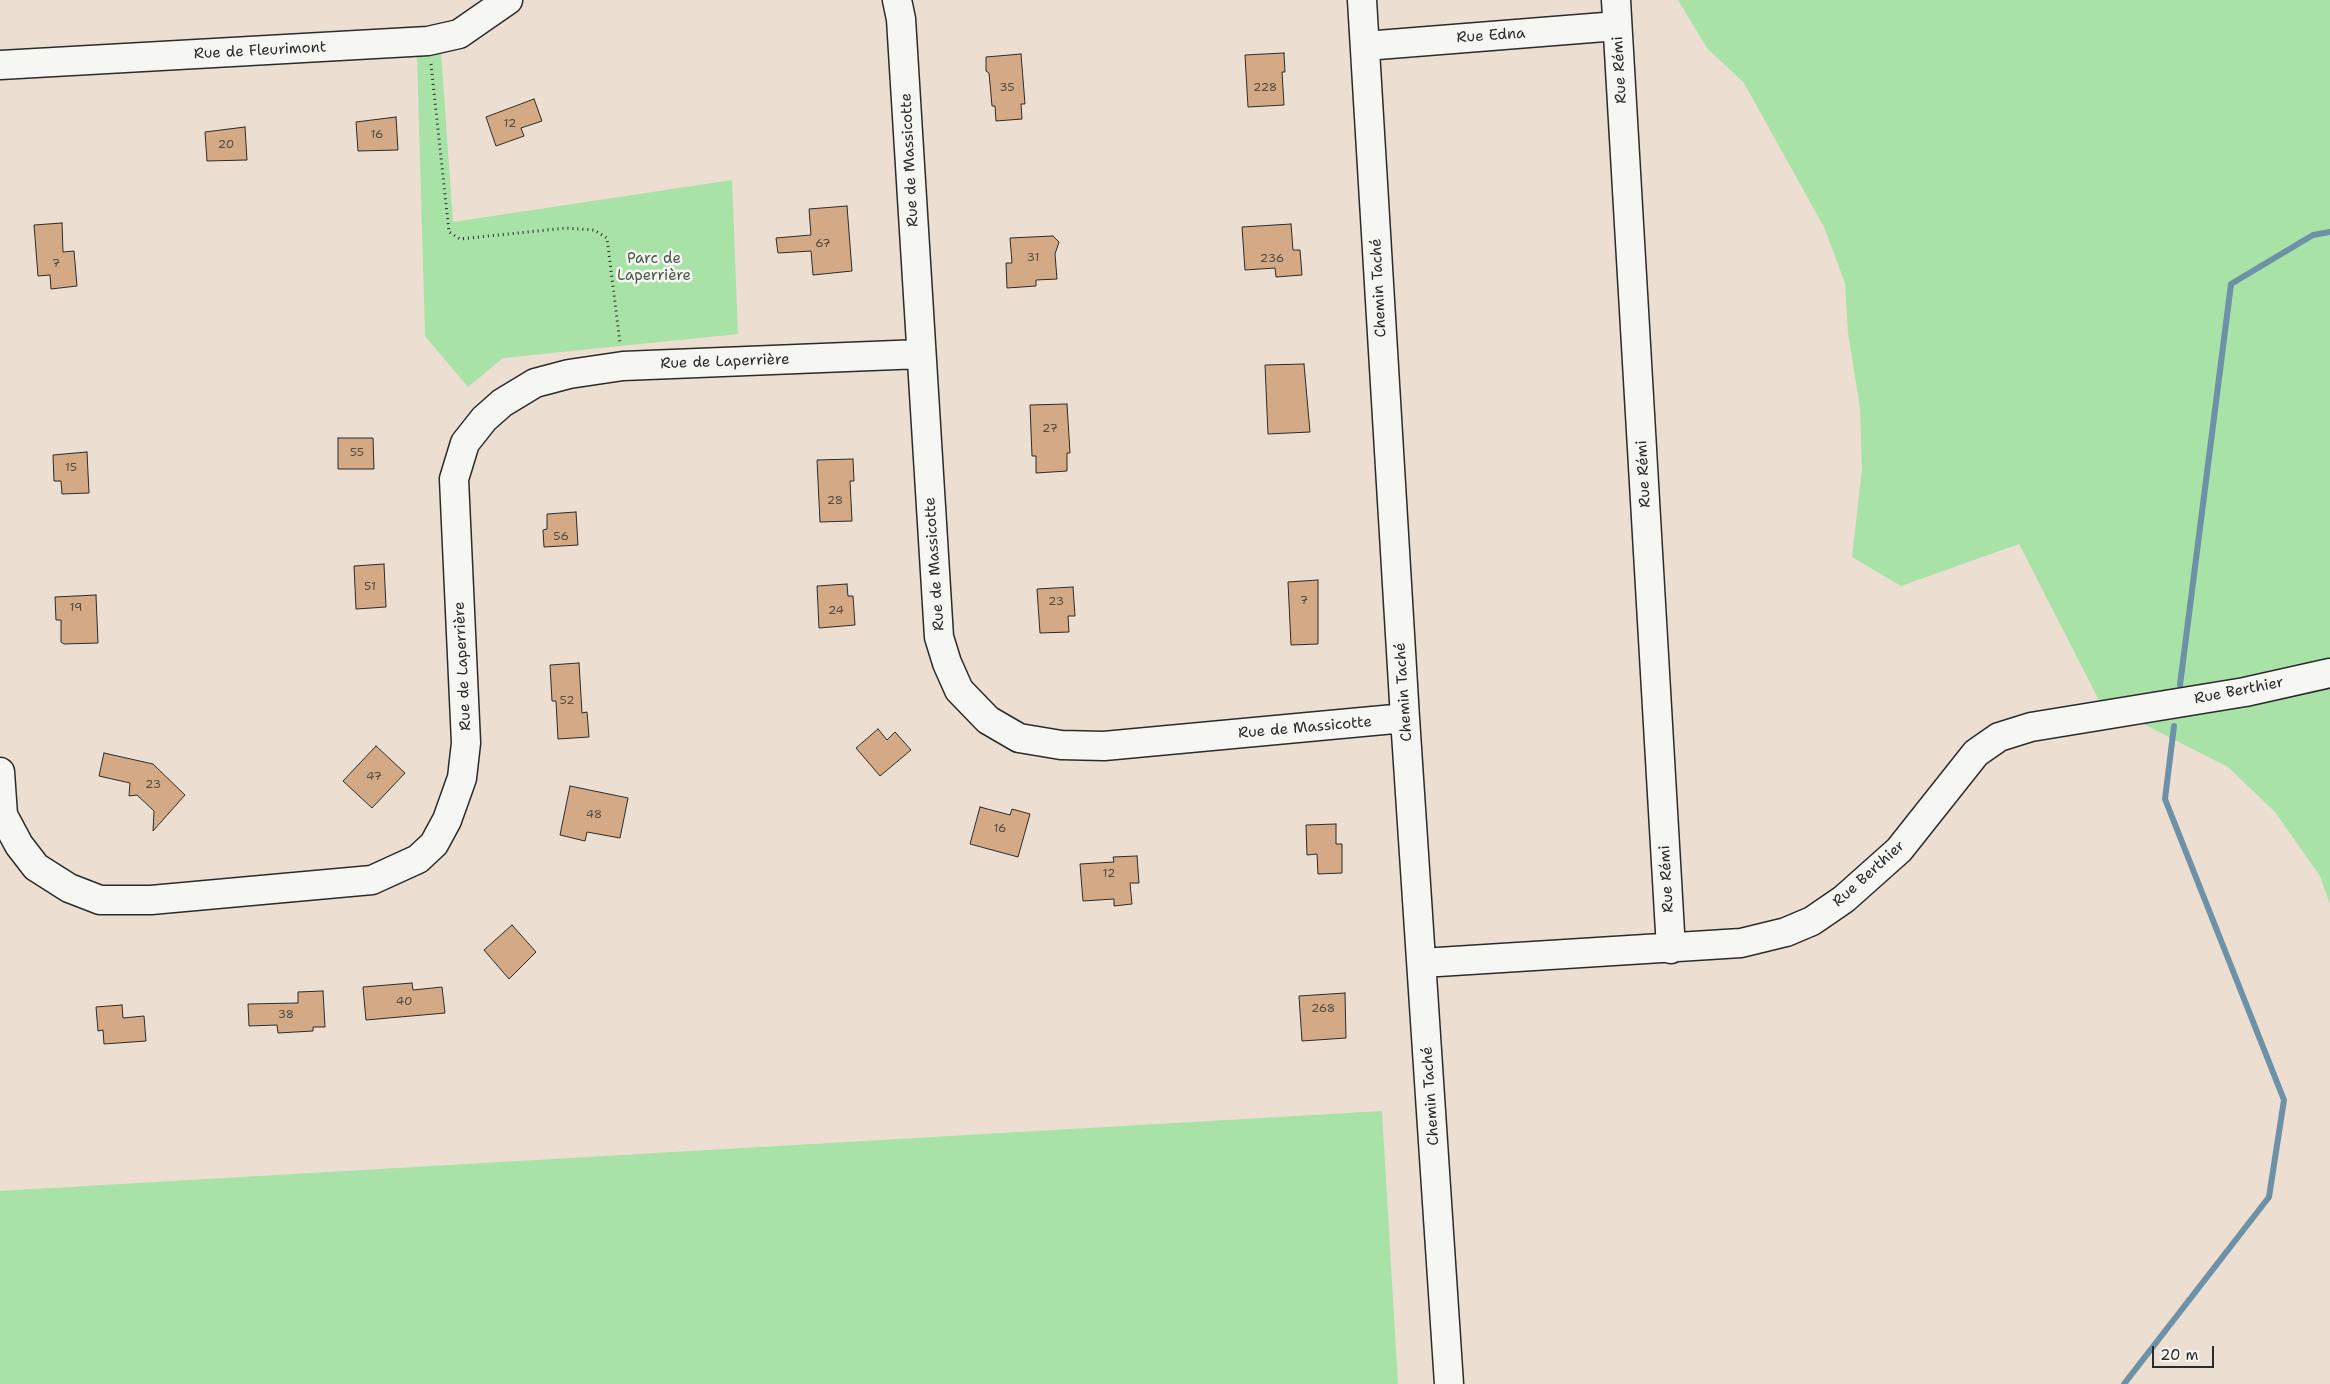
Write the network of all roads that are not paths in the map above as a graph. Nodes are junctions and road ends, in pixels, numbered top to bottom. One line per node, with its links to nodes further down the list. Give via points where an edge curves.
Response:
1 (508, 0): 6 (street, Rue de Fleurimont, via 459,34 428,41)
2 (897, 0): 7 (street, Rue de Massicotte, via 901,19)
3 (1362, 0): 5 (street, Chemin Taché)
4 (1617, 13): 5 (street, Rue Edna); 11 (street, Rue Rémi)
5 (1365, 46): 9 (street, Chemin Taché)
6 (0, 65)
7 (921, 354): 9 (street, Rue de Massicotte, via 939,637 959,690 988,720 1019,738 1061,745 1104,746); 10 (street, Rue de Laperrière, via 623,366 569,374 536,383 502,403 484,419 465,443 454,479 466,743 462,778 447,820 434,844 418,859 372,880 151,900 100,900 69,888 36,867 19,845 3,815)
8 (2330, 673): 11 (street, Rue Berthier, via 2245,692 2031,727 1999,737 1976,753 1899,850 1844,899 1812,921 1786,932 1741,943)
9 (1405, 718): 12 (street, Chemin Taché)
10 (0, 772)
11 (1672, 948): 12 (street, Rue Berthier)
12 (1422, 963): 13 (street, Chemin Taché)
13 (1448, 1384)

